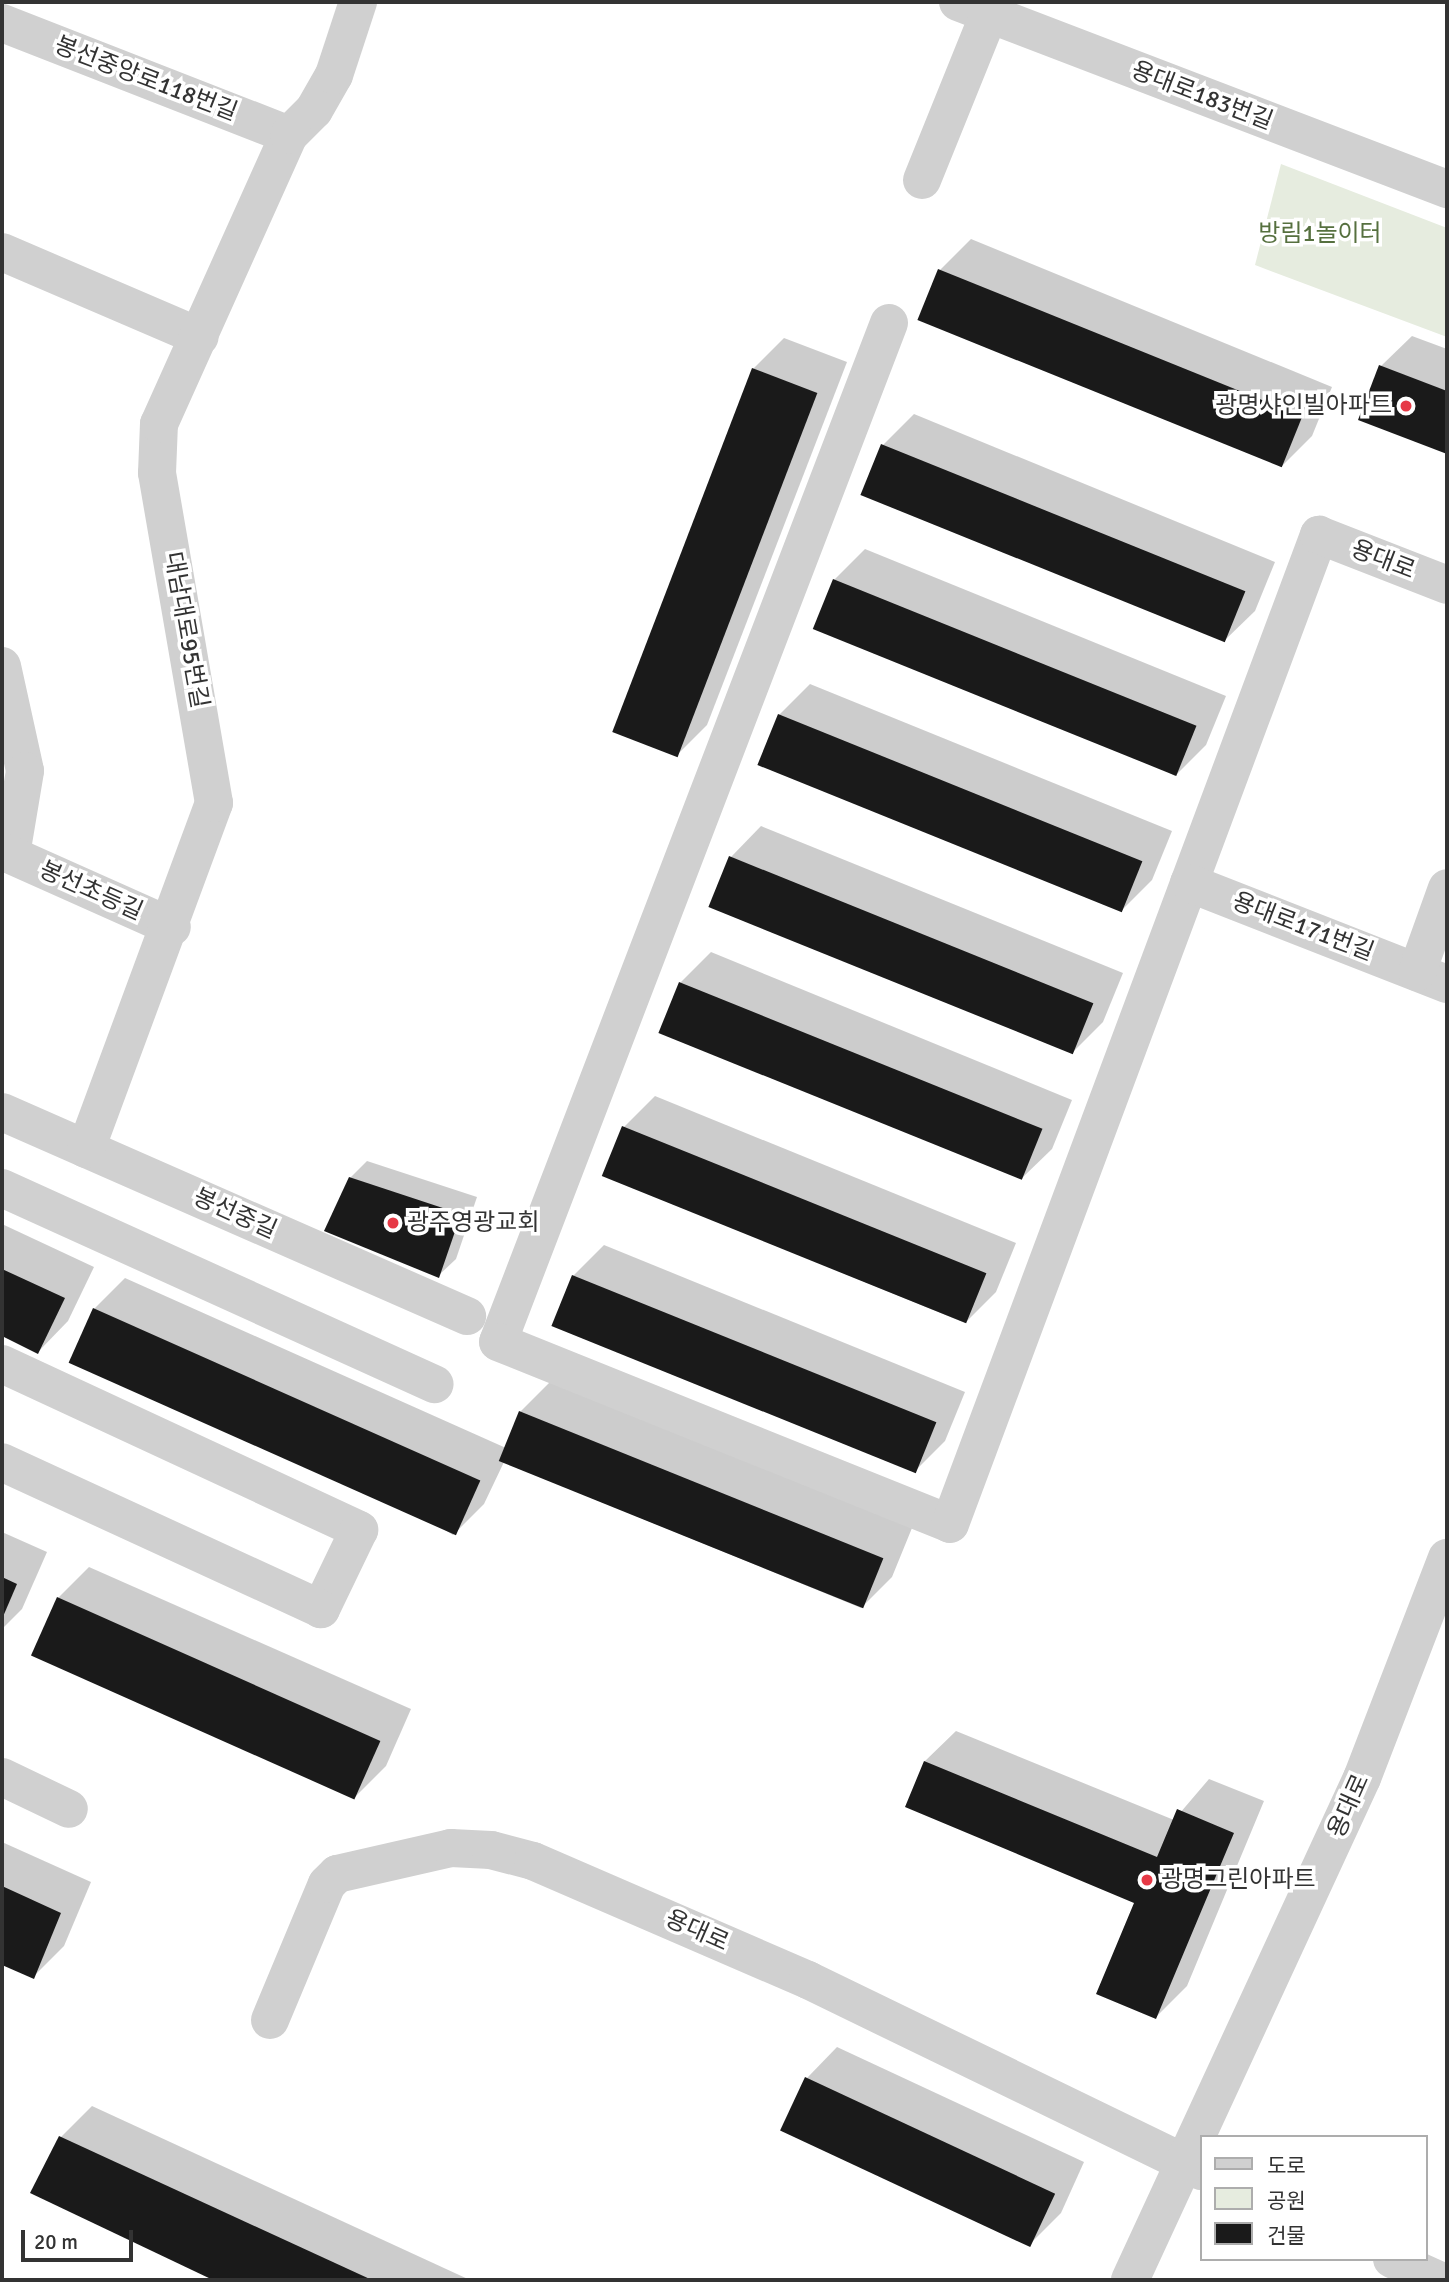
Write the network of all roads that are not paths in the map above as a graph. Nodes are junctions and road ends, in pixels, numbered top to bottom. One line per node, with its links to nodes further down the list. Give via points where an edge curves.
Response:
1 (358, 2): 4 (street, 대남대로95번길, via 334,75 314,110)
2 (980, 6): 5 (street); 6 (street, 용대로183번길)
3 (2, 23): 4 (street, 봉선중앙로118번길)
4 (289, 135): 9 (street, 대남대로95번길)
5 (922, 180)
6 (1447, 189)
7 (2, 252): 9 (street)
8 (890, 323): 13 (street, via 498,1342 950,1524)
9 (200, 337): 15 (street, 대남대로95번길, via 159,424 155,449 214,788 207,831)
10 (1447, 585): 13 (street, 용대로, via 1319,535)
11 (2, 666): 12 (street, 봉선초등길, via 25,771)
12 (6, 853): 15 (street, 봉선초등길)
13 (1189, 883): 16 (street, 용대로171번길)
14 (1447, 888): 16 (street, 용대로171번길)
15 (172, 927): 18 (street, 대남대로95번길)
16 (1432, 978)
17 (2, 1112): 18 (street, 봉선중길)
18 (86, 1149): 20 (street, 봉선중길)
19 (2, 1188): 22 (street)
20 (467, 1316)
21 (2, 1364): 23 (street, via 359,1530 321,1609)
22 (435, 1384)
23 (2, 1462)
24 (1447, 1558): 25 (street, 용대로)
25 (1438, 1615): 29 (street, 용대로, via 1362,1778)
26 (2, 1777): 27 (street)
27 (69, 1810)
28 (270, 2020): 30 (street, 용대로, via 327,1884 337,1874 450,1848 491,1850 545,1866 808,1980)
29 (1208, 2135)
30 (1194, 2167): 32 (street, 용대로)
31 (1396, 2261): 33 (street)
32 (1130, 2280)
33 (1438, 2280)

